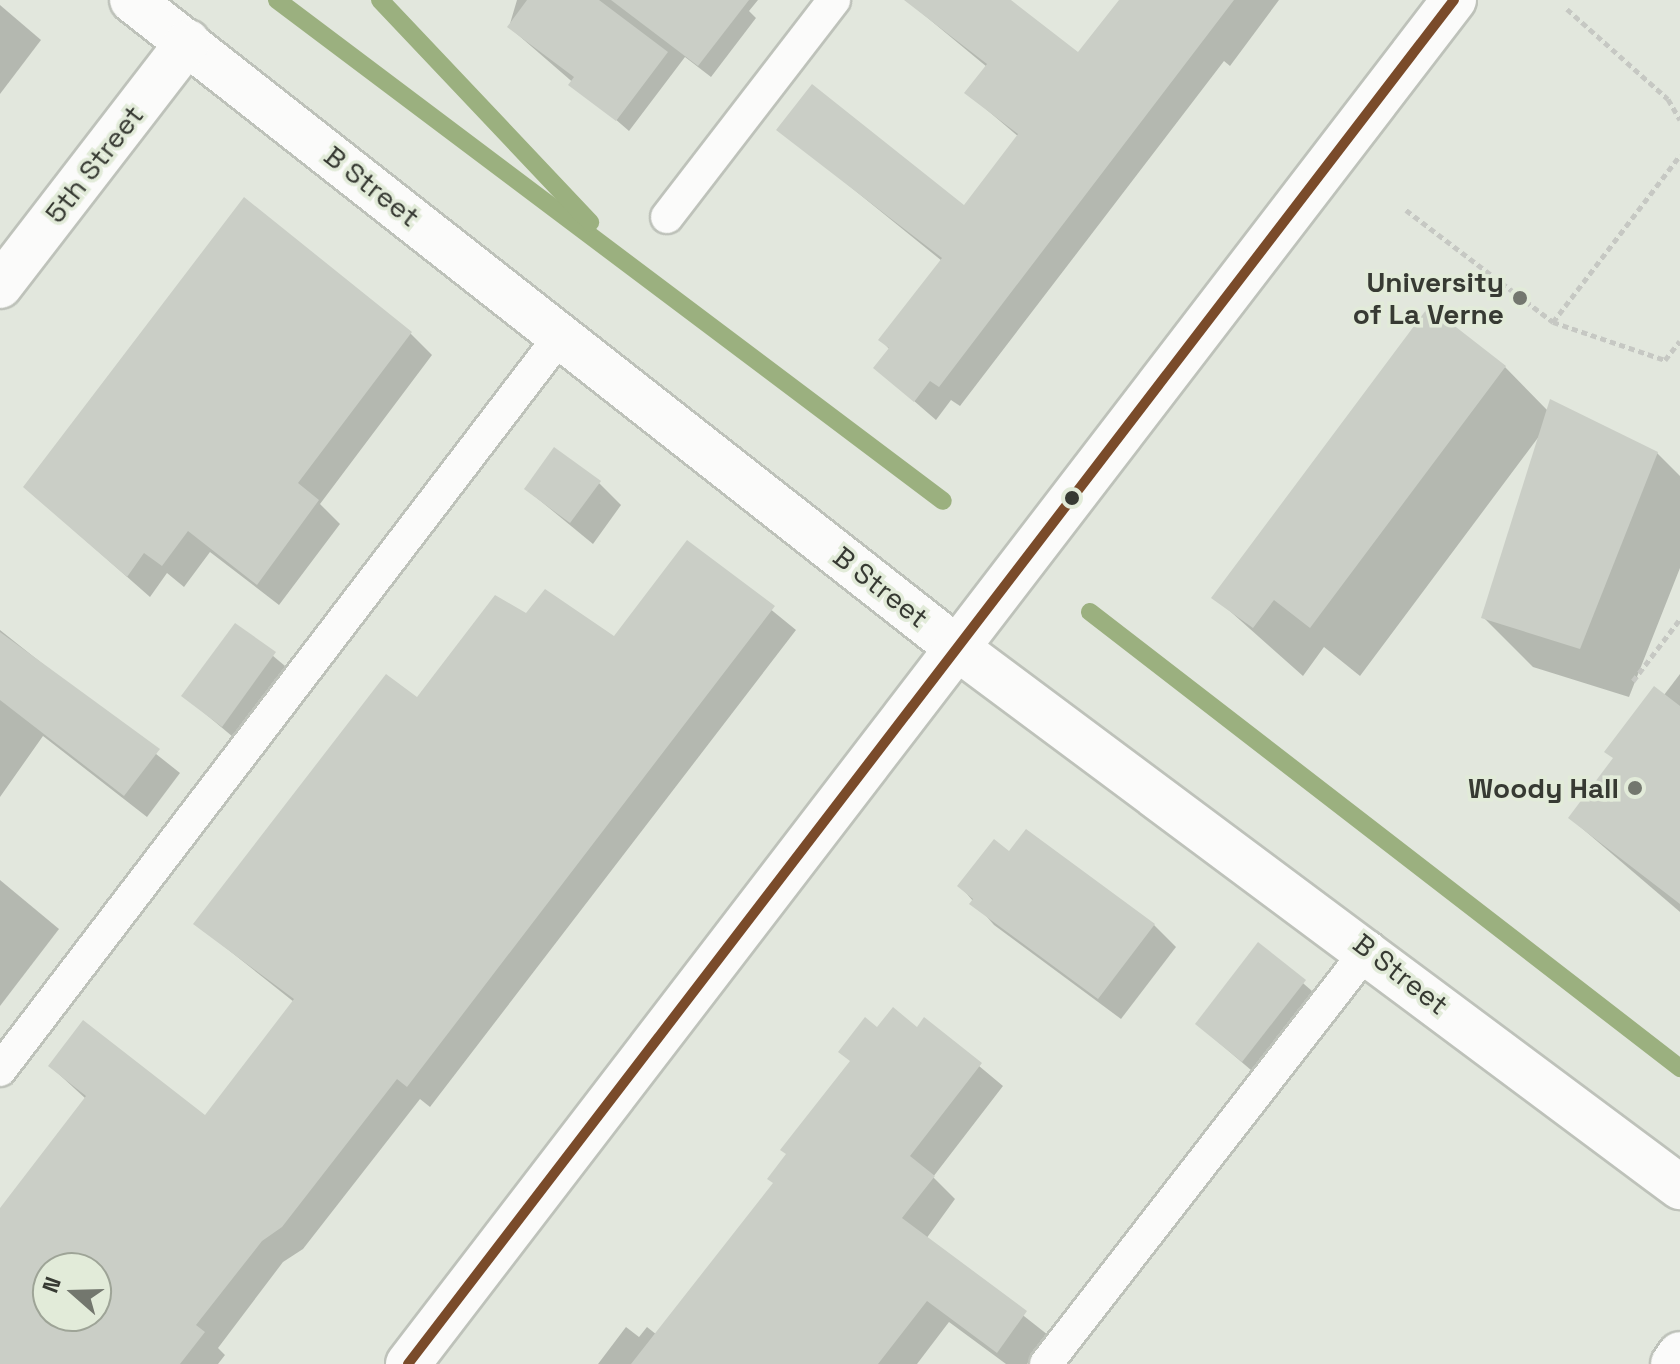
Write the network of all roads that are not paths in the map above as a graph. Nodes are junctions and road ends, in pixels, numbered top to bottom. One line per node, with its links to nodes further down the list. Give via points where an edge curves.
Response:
1 (132, 0): 4 (street, B Street)
2 (834, 0): 5 (lane)
3 (1454, 0): 8 (street)
4 (188, 42): 6 (street, 5th Street); 7 (street, B Street)
5 (667, 217)
6 (0, 286)
7 (562, 334): 8 (street, B Street); 10 (lane)
8 (953, 645): 9 (street, B Street); 13 (street)
9 (1369, 948): 11 (street, B Street); 14 (lane)
10 (0, 1070)
11 (1680, 1187)
12 (1680, 1354): 15 (street)
13 (408, 1364)
14 (1046, 1364)
15 (1673, 1364)

